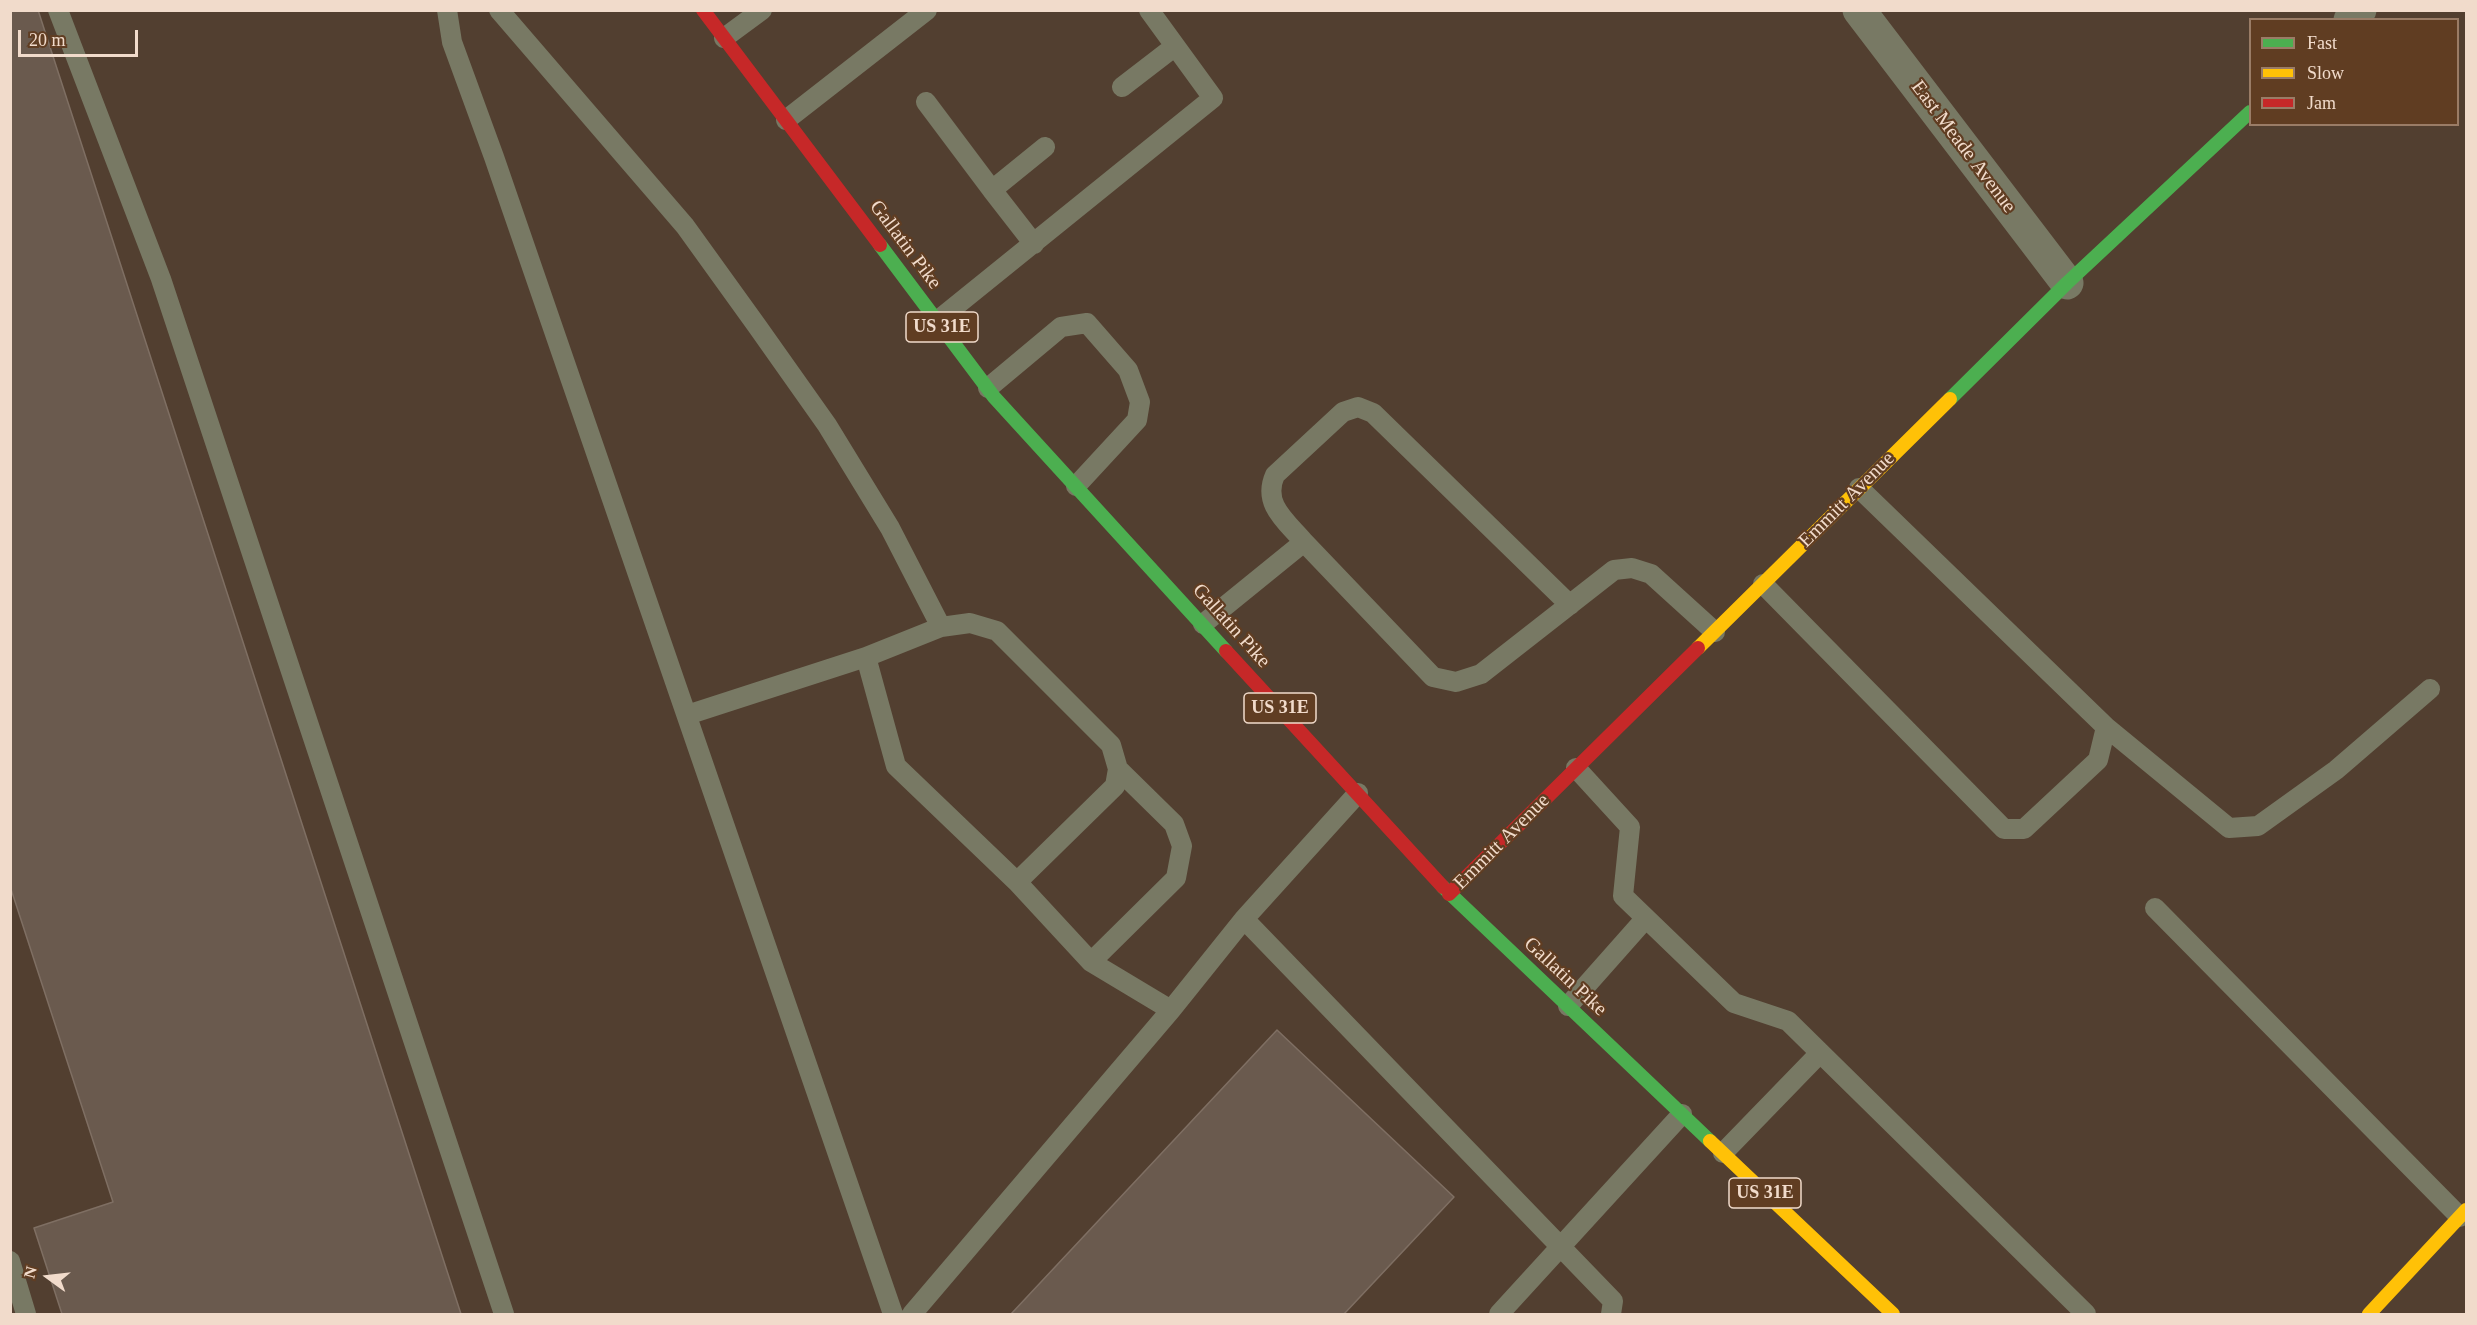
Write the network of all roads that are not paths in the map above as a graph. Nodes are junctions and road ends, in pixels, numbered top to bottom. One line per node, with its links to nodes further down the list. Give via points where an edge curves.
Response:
1 (58, 10): 51 (lane, via 161,279)
2 (447, 10): 31 (lane, via 452,42)
3 (500, 10): 27 (lane, via 685,226 744,308 827,425 890,528)
4 (703, 10): 9 (main road, Gallatin Pike / US 31E)
5 (762, 10): 9 (lane)
6 (927, 10): 14 (lane)
7 (1149, 10): 10 (lane)
8 (1859, 10): 18 (street, East Meade Avenue)
9 (724, 38): 14 (main road, Gallatin Pike / US 31E)
10 (1174, 47): 11 (lane); 17 (lane, via 1213,99)
11 (1122, 87)
12 (926, 102): 16 (lane)
13 (2249, 113): 18 (main road, Emmitt Avenue)
14 (786, 120): 19 (main road, Gallatin Pike / US 31E)
15 (1045, 147): 16 (lane)
16 (992, 190): 17 (lane)
17 (1034, 244): 19 (lane)
18 (2067, 283): 22 (main road, Emmitt Avenue)
19 (937, 321): 20 (main road, Gallatin Pike / US 31E)
20 (988, 388): 21 (main road, Gallatin Pike / US 31E); 21 (lane, via 1061,327 1087,323 1128,370 1140,402 1137,420)
21 (1076, 486): 26 (main road, Gallatin Pike / US 31E)
22 (1859, 488): 24 (main road, Emmitt Avenue); 32 (lane)
23 (1304, 542): 25 (lane, via 1433,677 1456,682 1481,674); 25 (lane, via 1274,506 1269,487 1275,475 1343,412 1358,407 1373,413); 26 (lane)
24 (1763, 584): 28 (main road, Emmitt Avenue); 32 (lane, via 2004,829 2024,829 2097,760)
25 (1570, 604): 28 (lane, via 1614,570 1632,567 1651,574)
26 (1203, 624): 35 (main road, Gallatin Pike / US 31E)
27 (941, 627): 29 (lane); 34 (lane, via 970,623 997,631 1110,745)
28 (1715, 632): 33 (main road, Emmitt Avenue)
29 (866, 657): 31 (lane); 36 (lane, via 896,766)
30 (2430, 689): 32 (lane, via 2336,770 2258,826 2229,828)
31 (687, 715): 52 (lane)
32 (2106, 727)
33 (1576, 768): 37 (main road, Emmitt Avenue); 39 (lane, via 1630,827 1623,896)
34 (1118, 770): 36 (lane, via 1115,786); 41 (lane, via 1174,824 1182,846 1176,878)
35 (1358, 793): 37 (main road, Gallatin Pike / US 31E); 40 (lane)
36 (1017, 882): 41 (lane)
37 (1449, 894): 42 (main road, Gallatin Pike / US 31E)
38 (2155, 908): 47 (lane)
39 (1646, 918): 42 (lane); 44 (lane, via 1734,1003 1788,1021)
40 (1244, 919): 43 (lane); 48 (lane)
41 (1091, 962): 43 (lane)
42 (1568, 1006): 45 (main road, Gallatin Pike / US 31E)
43 (1171, 1010): 53 (lane)
44 (1820, 1053): 46 (lane); 57 (lane)
45 (1682, 1114): 46 (main road, Gallatin Pike / US 31E); 48 (lane)
46 (1723, 1153): 56 (main road, Gallatin Pike / US 31E)
47 (2463, 1213): 58 (main road)
48 (1560, 1248): 54 (lane); 55 (lane, via 1613,1301)
49 (10, 1261): 50 (lane)
50 (26, 1314)
51 (504, 1314)
52 (893, 1314)
53 (912, 1314)
54 (1499, 1314)
55 (1611, 1314)
56 (1893, 1314)
57 (2086, 1314)
58 (2369, 1314)

